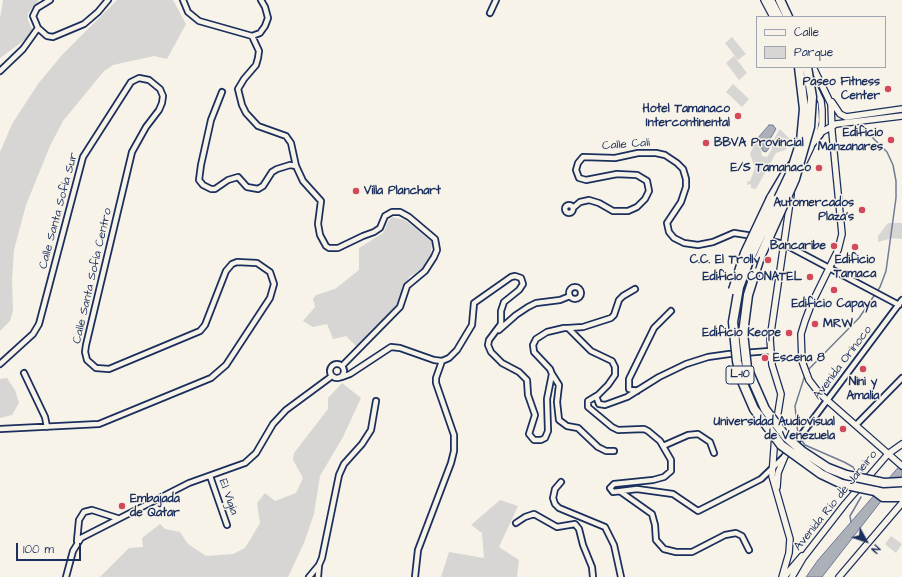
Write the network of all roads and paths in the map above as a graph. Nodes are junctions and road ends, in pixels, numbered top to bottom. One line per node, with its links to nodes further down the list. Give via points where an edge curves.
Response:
1 (50, 0): 13 (street, via 34,12)
2 (108, 0): 13 (street, via 84,24 58,35 47,36)
3 (183, 0): 14 (street, via 188,12 198,21)
4 (261, 0): 14 (street, via 268,18 260,33)
5 (496, 0): 9 (street)
6 (764, 0): 10 (street)
7 (770, 0): 11 (highway)
8 (780, 0): 12 (highway)
9 (490, 13)
10 (772, 16)
11 (778, 16)
12 (788, 16)
13 (38, 28): 20 (street, via 23,49)
14 (252, 36): 29 (street, via 259,50 258,58 256,65 238,89 239,98 246,113 258,126 280,133 289,139 294,150)
15 (801, 68): 28 (highway, L-10, via 815,113 811,136)
16 (801, 68): 37 (highway, L-10, bridge, via 804,110 801,141 784,187 750,258 739,287)
17 (802, 68): 27 (street, L-10, via 821,101 822,121)
18 (807, 68): 68 (highway, L-10, bridge, via 812,97 809,132 795,180 760,257 749,289 743,333 747,368 765,409 778,428 802,451 828,468 846,475 884,483)
19 (814, 68): 23 (street)
20 (0, 71)
21 (152, 82): 43 (street, Calle Santa Sofía Sur, via 143,78 131,82 86,152 79,168 39,324 33,334); 55 (street, Calle Santa Sofía Centro, via 162,92 162,103 132,152 86,345 87,360 96,368 109,369 196,333 206,325 229,268 241,260 257,263 270,272 274,289 263,310 216,375 99,424)
22 (222, 92): 29 (street, via 211,120 201,165 199,180 203,185 215,189 238,177 247,186 258,189 276,168 290,164)
23 (829, 98): 24 (street, via 840,114 846,117); 26 (street)
24 (902, 109)
25 (902, 116): 26 (street)
26 (832, 125): 27 (street, L-10); 32 (street, via 842,234)
27 (819, 134): 28 (highway, L-10); 31 (street, L-10, via 805,158 790,199)
28 (799, 157): 37 (highway, L-10, bridge, via 786,172 753,234 732,293)
29 (296, 166): 44 (street, via 303,181 321,201 319,230 330,248 338,248 374,232 380,228 385,216 392,212 400,212 413,220 432,235 437,244 434,257 425,271 407,286 400,307)
30 (573, 208): 31 (street, Calle Cali, via 580,202 589,200 613,211 628,211 637,207 649,191 647,181 637,175 616,174 586,180 579,178 576,170 583,157 615,158 638,153 656,153 665,155 677,163 686,179 681,202 667,223 668,232 674,238 684,243 698,244 713,242 736,232)
31 (784, 244): 32 (street, Calle Cali); 41 (street, L-10, via 773,312)
32 (829, 269): 36 (street, Calle Cali); 52 (street, via 811,305 801,334 804,369 809,380)
33 (635, 289): 39 (street, via 623,296 611,318 584,327)
34 (570, 296): 40 (street, via 528,307)
35 (902, 300): 36 (street, Avenida Orinoco)
36 (900, 305): 52 (street, Avenida Orinoco)
37 (735, 307): 70 (highway, L-10, bridge, via 734,338 739,370 747,393 761,419 790,453 821,474 842,484)
38 (671, 311): 50 (street, via 654,328 629,379 629,388)
39 (568, 328): 46 (street, via 547,332 536,339 533,345 534,352); 51 (street, via 592,351 614,364 615,375)
40 (492, 336): 42 (street, via 501,324 504,302 522,287 523,281 519,277 511,278 474,303 470,329 452,356); 46 (street, via 488,343 491,352 527,380 528,395 535,415 529,434 537,441 545,438 548,431 548,399)
41 (770, 351): 50 (street, via 708,357 673,370); 64 (street, L-10, via 781,394)
42 (442, 361): 48 (street, via 391,347); 86 (street, via 436,383 453,432 454,451 418,550)
43 (0, 364)
44 (342, 366): 47 (street, via 335,364 331,367); 48 (street, via 345,371)
45 (24, 373): 55 (street)
46 (552, 374): 59 (street, via 559,385 559,420 567,426 578,428 598,447)
47 (332, 376): 48 (street, via 338,379); 66 (street, via 286,410 249,460)
48 (342, 377)
49 (902, 378): 54 (street)
50 (637, 391): 51 (street, via 605,405 599,404)
51 (596, 396): 58 (street, via 588,401 588,406 612,427 624,431 644,429 652,433)
52 (827, 400): 54 (street); 62 (street, Avenida Orinoco, bridge)
53 (376, 402): 81 (street, via 371,430 344,464 339,475)
54 (856, 426): 61 (street)
55 (47, 427): 56 (street)
56 (0, 429)
57 (902, 444): 61 (street, Avenida Río de Janeiro)
58 (663, 446): 60 (street, via 688,435 698,434 710,442); 71 (street, via 672,466 668,475 653,480 620,482 611,486 613,492)
59 (614, 451)
60 (714, 453)
61 (888, 454): 63 (street); 65 (street); 78 (street, Avenida Río de Janeiro)
62 (785, 456): 64 (street, Avenida Orinoco); 72 (street, L-10, via 778,473)
63 (902, 466)
64 (772, 470): 71 (street, Avenida Orinoco, via 761,479 698,511 674,494 637,489); 72 (street, L-10)
65 (902, 470)
66 (210, 476): 75 (street, via 189,483); 77 (street, El Vigía)
67 (561, 482): 88 (street, via 554,490 555,504 563,510 605,527 614,546)
68 (902, 482)
69 (902, 490): 70 (highway)
70 (875, 491): 73 (highway, via 883,497)
71 (620, 492): 80 (street, via 652,514 656,540 664,549 692,552 725,535 736,533 742,536)
72 (777, 495): 89 (street, L-10, via 790,539)
73 (902, 497)
74 (902, 503): 82 (street)
75 (117, 518): 79 (street, via 86,534); 79 (street, via 92,510 84,512 79,520)
76 (516, 523): 87 (street, via 534,514 557,527 575,524 592,567)
77 (227, 525)
78 (826, 529): 89 (street, L-10); 90 (street, Avenida Río de Janeiro)
79 (77, 542): 83 (street)
80 (749, 550)
81 (319, 565): 84 (street); 85 (street)
82 (841, 575)
83 (66, 577)
84 (309, 577)
85 (318, 577)
86 (415, 577)
87 (592, 577)
88 (622, 577)
89 (783, 577)
90 (792, 577)

